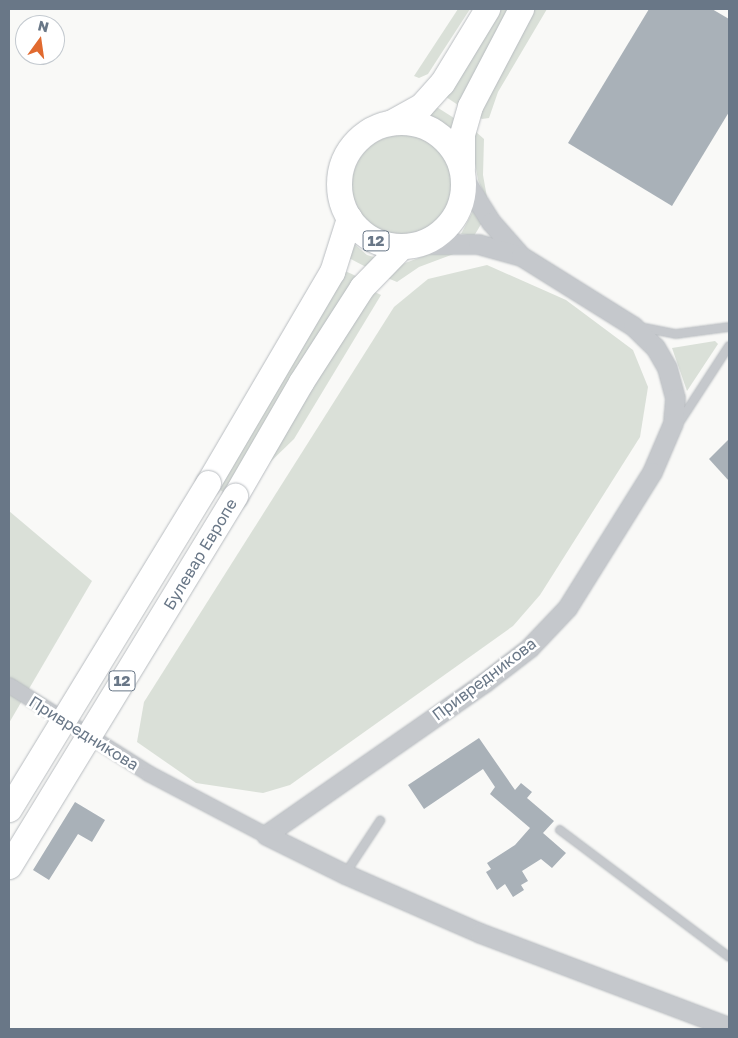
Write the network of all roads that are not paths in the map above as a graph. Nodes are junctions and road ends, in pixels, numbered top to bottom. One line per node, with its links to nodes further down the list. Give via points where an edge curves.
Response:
1 (487, 9): 3 (main road, 12, via 442,83 421,106)
2 (521, 9): 4 (main road, via 470,106 462,134)
3 (392, 122): 4 (main road, 12, via 428,127 454,151); 5 (main road, 12, via 361,137 344,158 339,178 340,199)
4 (463, 173): 6 (main road, via 462,200 453,220); 8 (street, via 491,222)
5 (349, 218): 7 (main road, 12, via 371,238); 14 (main road, Булевар Европе / 12, bridge, via 332,272)
6 (425, 244): 7 (main road, 12); 8 (street, via 478,244)
7 (400, 248): 18 (main road, Булевар Европе / 12, bridge, via 362,288 301,382 236,496)
8 (521, 256): 9 (street)
9 (633, 326): 10 (lane, via 676,334); 12 (street, via 655,347 667,368 675,398 673,422)
10 (729, 327)
11 (729, 346): 12 (lane, Привредникова)
12 (665, 446): 17 (street, Привредникова, via 567,608 529,648)
13 (9, 685): 17 (street, Привредникова, via 148,773)
14 (9, 809)
15 (380, 821): 19 (lane)
16 (560, 830): 20 (lane)
17 (266, 835): 19 (street, Привредникова)
18 (9, 866)
19 (345, 874): 21 (street, Привредникова, via 480,933)
20 (729, 957)
21 (729, 1027)

